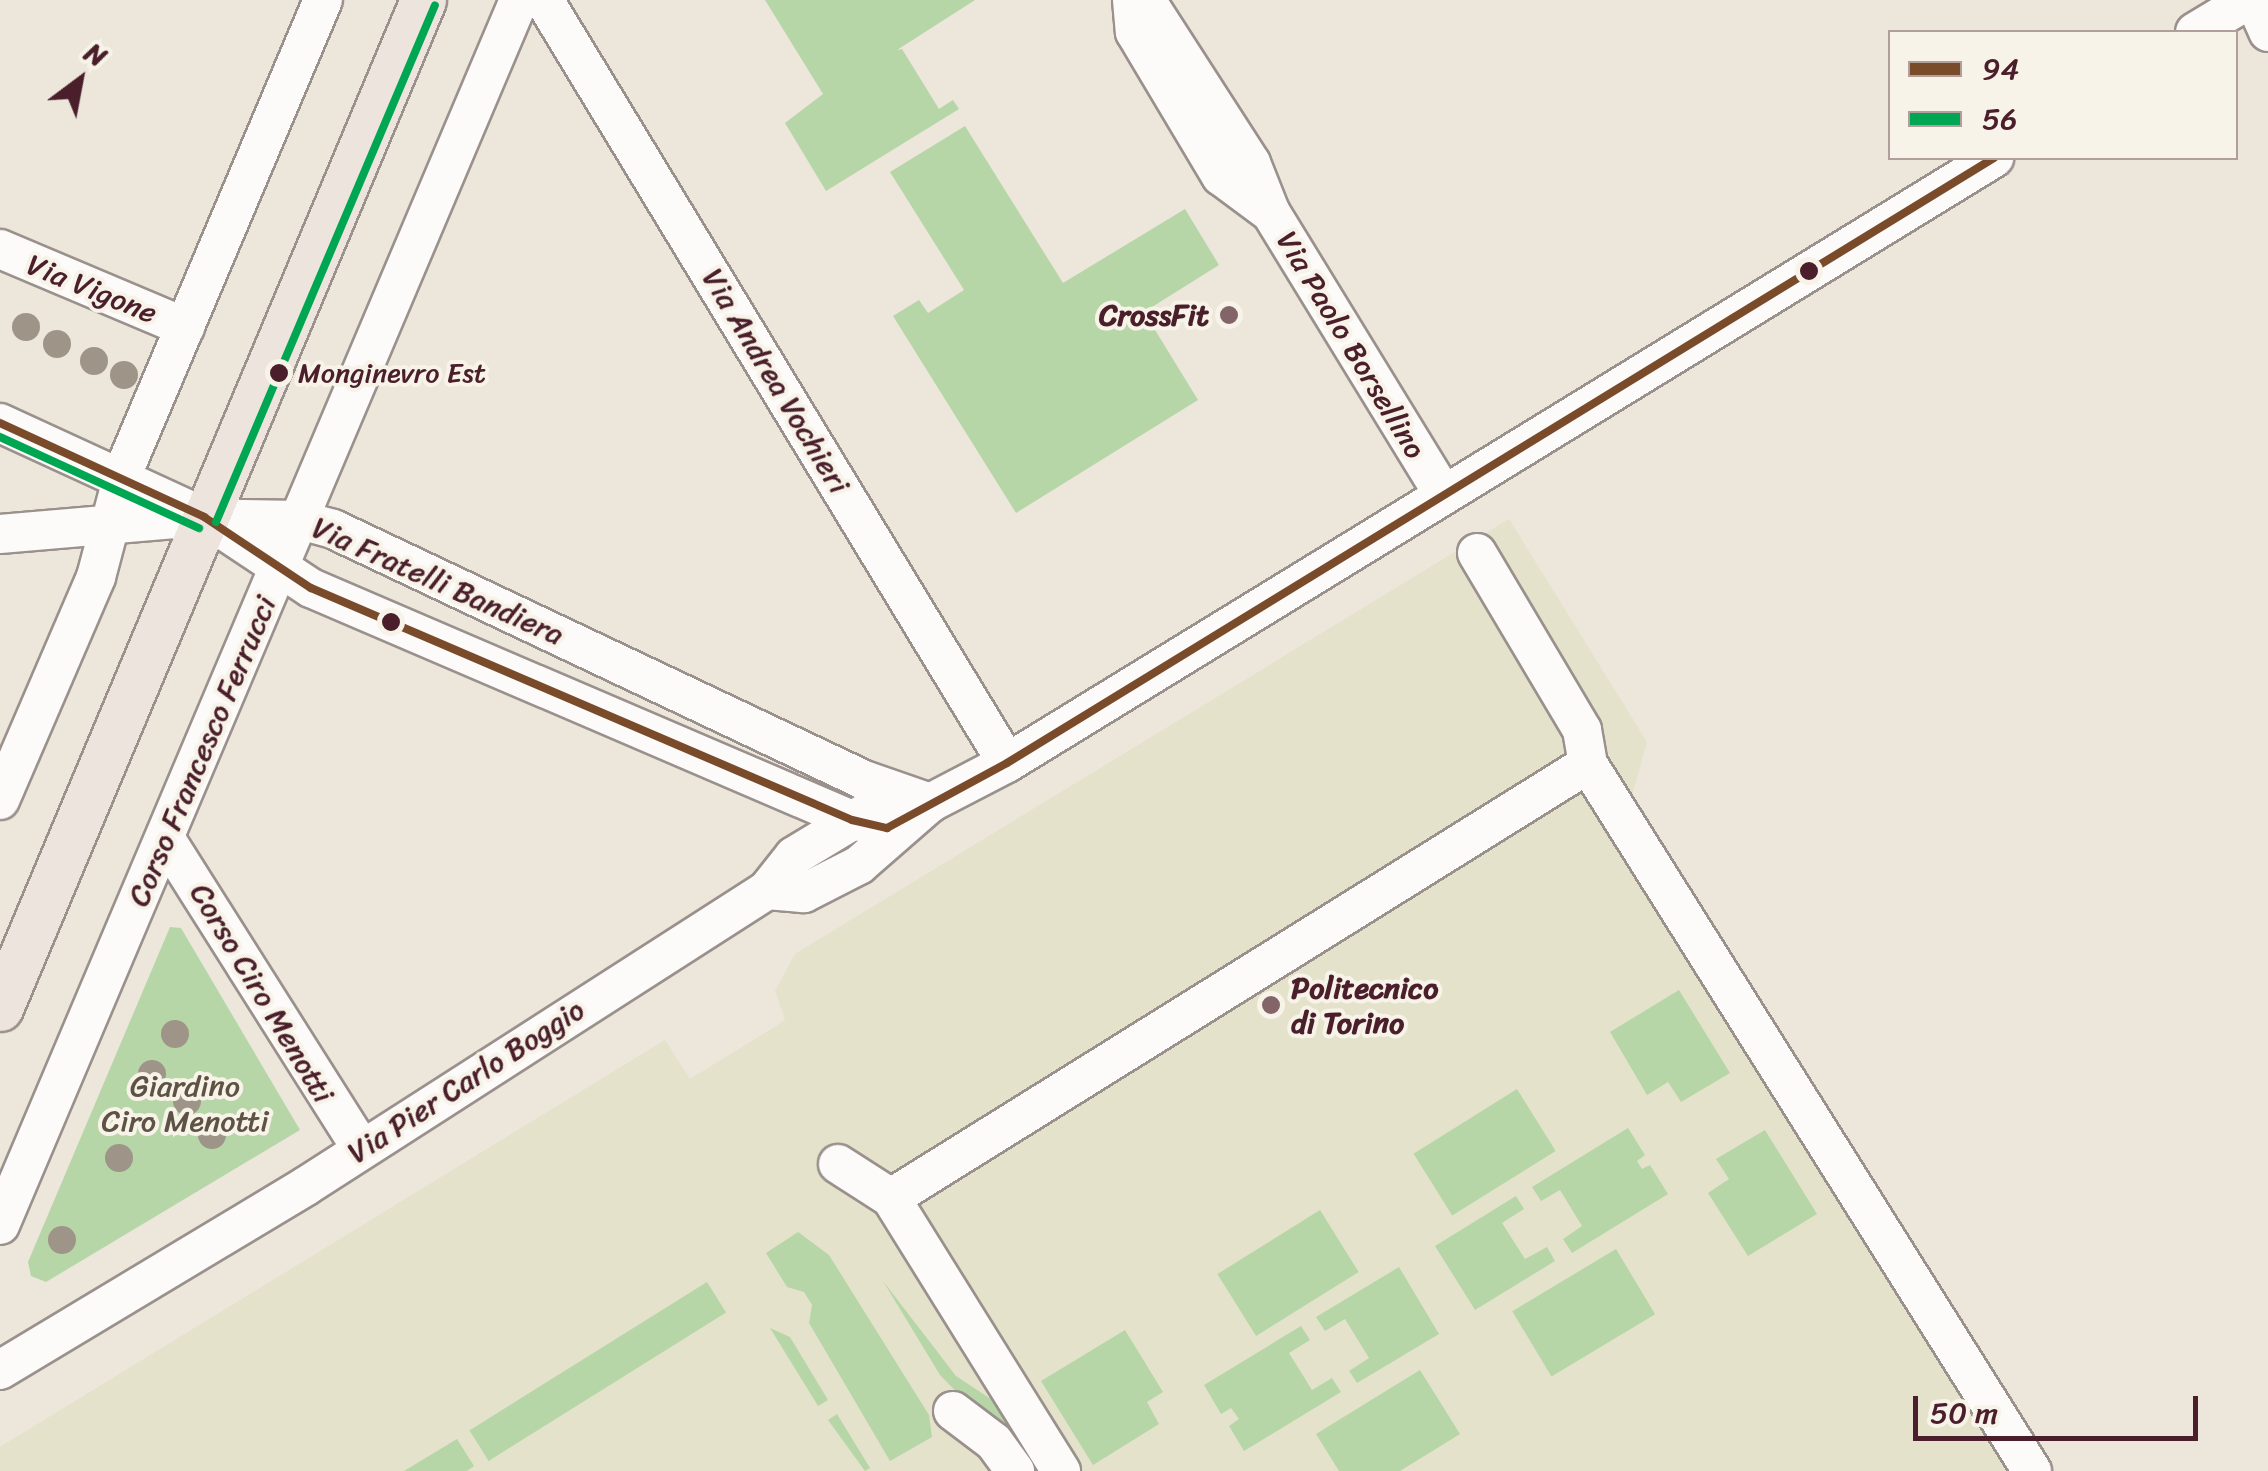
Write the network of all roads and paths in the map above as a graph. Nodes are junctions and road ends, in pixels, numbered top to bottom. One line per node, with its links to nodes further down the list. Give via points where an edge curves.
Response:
1 (324, 0): 12 (street)
2 (423, 0): 16 (main road)
3 (1132, 0): 10 (street, Via Paolo Borsellino, via 1135,32 1221,176)
4 (1146, 0): 10 (street, via 1251,162)
5 (2252, 0): 7 (street); 8 (street)
6 (543, 2): 17 (street, Corso Francesco Ferrucci); 22 (street, Via Andrea Vochieri)
7 (2200, 30)
8 (2268, 32)
9 (1991, 160): 15 (street, Via Paolo Borsellino)
10 (1271, 214): 15 (street, Via Paolo Borsellino)
11 (4, 262): 12 (street, Via Vigone)
12 (185, 327): 14 (street)
13 (0, 423): 14 (street)
14 (121, 478): 16 (street); 18 (street)
15 (1443, 494): 22 (street, Via Paolo Borsellino)
16 (204, 518): 17 (street, Via Fratelli Bandiera); 18 (street); 21 (street, Via Fratelli Bandiera); 31 (main road)
17 (300, 520): 21 (street, Corso Francesco Ferrucci); 25 (street, Via Fratelli Bandiera, via 348,536)
18 (108, 523): 19 (street); 24 (street, via 96,577)
19 (0, 534)
20 (1477, 552): 23 (street, via 1582,730)
21 (279, 570): 26 (street, Via Fratelli Bandiera); 28 (street, Corso Francesco Ferrucci)
22 (1007, 763): 25 (street, Via Paolo Borsellino)
23 (1588, 764): 27 (street); 38 (street)
24 (0, 800)
25 (911, 806): 26 (street); 29 (street, Via Pier Carlo Boggio, via 830,882 804,893)
26 (852, 820): 29 (street, via 794,856)
27 (1492, 823): 30 (street, via 1486,812); 34 (street)
28 (165, 838): 32 (street, Corso Ciro Menotti); 35 (street, Corso Francesco Ferrucci)
29 (767, 890): 32 (street, Via Pier Carlo Boggio)
30 (1311, 921)
31 (0, 1008)
32 (360, 1147): 36 (street, Via Pier Carlo Boggio)
33 (838, 1164): 34 (street)
34 (891, 1198): 40 (street)
35 (0, 1224)
36 (0, 1370)
37 (954, 1411): 39 (street, via 994,1442)
38 (2029, 1470)
39 (1016, 1471)
40 (1061, 1471)

